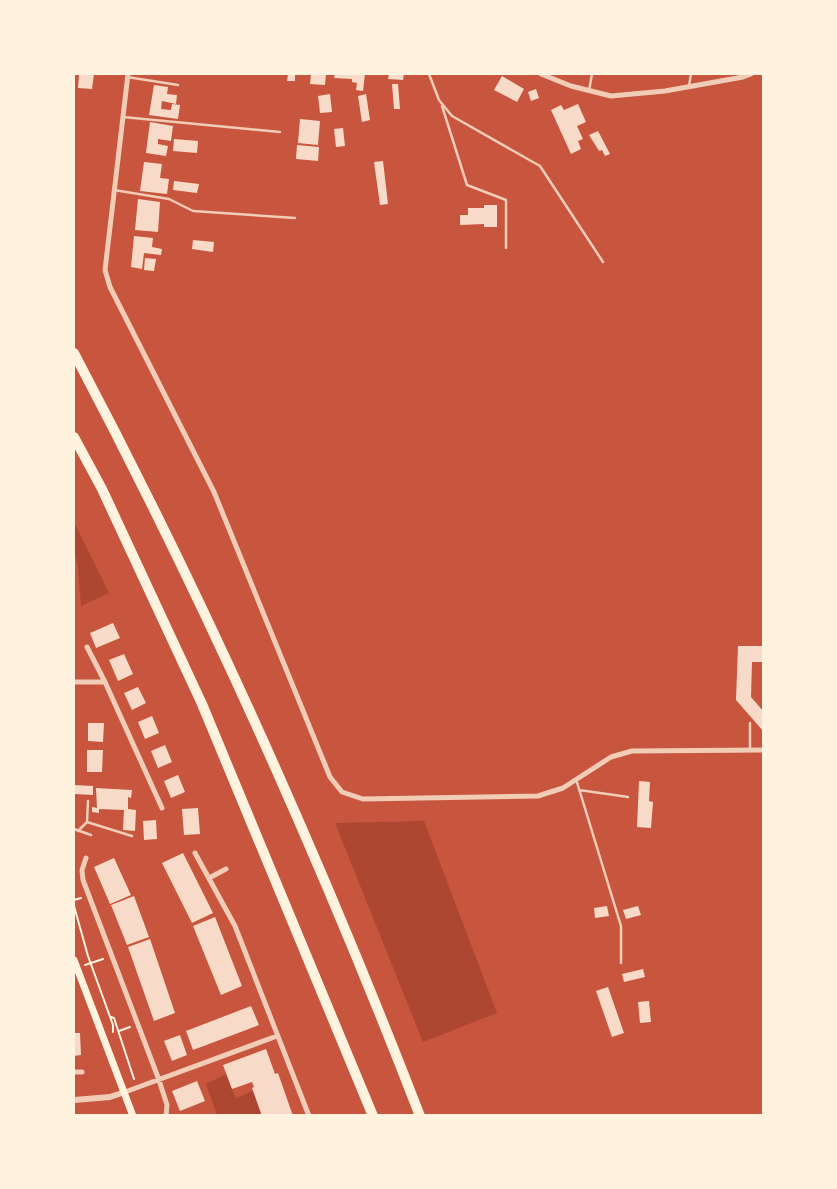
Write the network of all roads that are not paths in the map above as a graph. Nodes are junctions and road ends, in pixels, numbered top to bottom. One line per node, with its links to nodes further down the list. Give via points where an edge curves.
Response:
1 (429, 74): 10 (lane)
2 (541, 74): 9 (street)
3 (592, 74): 9 (lane)
4 (691, 74): 8 (lane)
5 (751, 74): 8 (street)
6 (127, 75): 7 (lane); 11 (street)
7 (178, 85)
8 (689, 86): 9 (street, via 611,96)
9 (589, 91)
10 (441, 103): 15 (lane, via 467,185 506,200); 16 (lane, via 452,116 540,166)
11 (123, 117): 12 (lane); 13 (street)
12 (280, 132)
13 (114, 190): 14 (lane, via 169,199 193,211); 25 (street, via 105,270 215,492 330,777 342,792 363,799 538,796)
14 (295, 218)
15 (506, 248)
16 (603, 262)
17 (74, 353): 50 (highway, via 138,474 242,692)
18 (74, 437): 49 (highway, via 202,704)
19 (87, 647): 21 (street)
20 (74, 682): 21 (street)
21 (105, 682): 29 (street)
22 (750, 723): 23 (lane)
23 (750, 750): 24 (street); 25 (street, via 632,751 611,757)
24 (764, 750)
25 (576, 779): 26 (lane)
26 (579, 790): 27 (lane); 38 (lane, via 621,926)
27 (628, 797)
28 (88, 801): 30 (lane)
29 (162, 807)
30 (87, 822): 31 (lane); 33 (lane)
31 (76, 830): 32 (lane)
32 (92, 835)
33 (132, 836)
34 (195, 853): 37 (street)
35 (86, 858): 43 (street, via 83,880)
36 (226, 869): 37 (street)
37 (209, 878): 40 (street, via 236,926)
38 (621, 963)
39 (75, 964): 44 (main road)
40 (277, 1036): 43 (street); 48 (street)
41 (74, 1072): 42 (street)
42 (82, 1072)
43 (159, 1080): 44 (street); 47 (street)
44 (125, 1092): 45 (street); 46 (main road)
45 (74, 1100)
46 (133, 1115)
47 (166, 1115)
48 (309, 1115)
49 (373, 1115)
50 (420, 1115)

